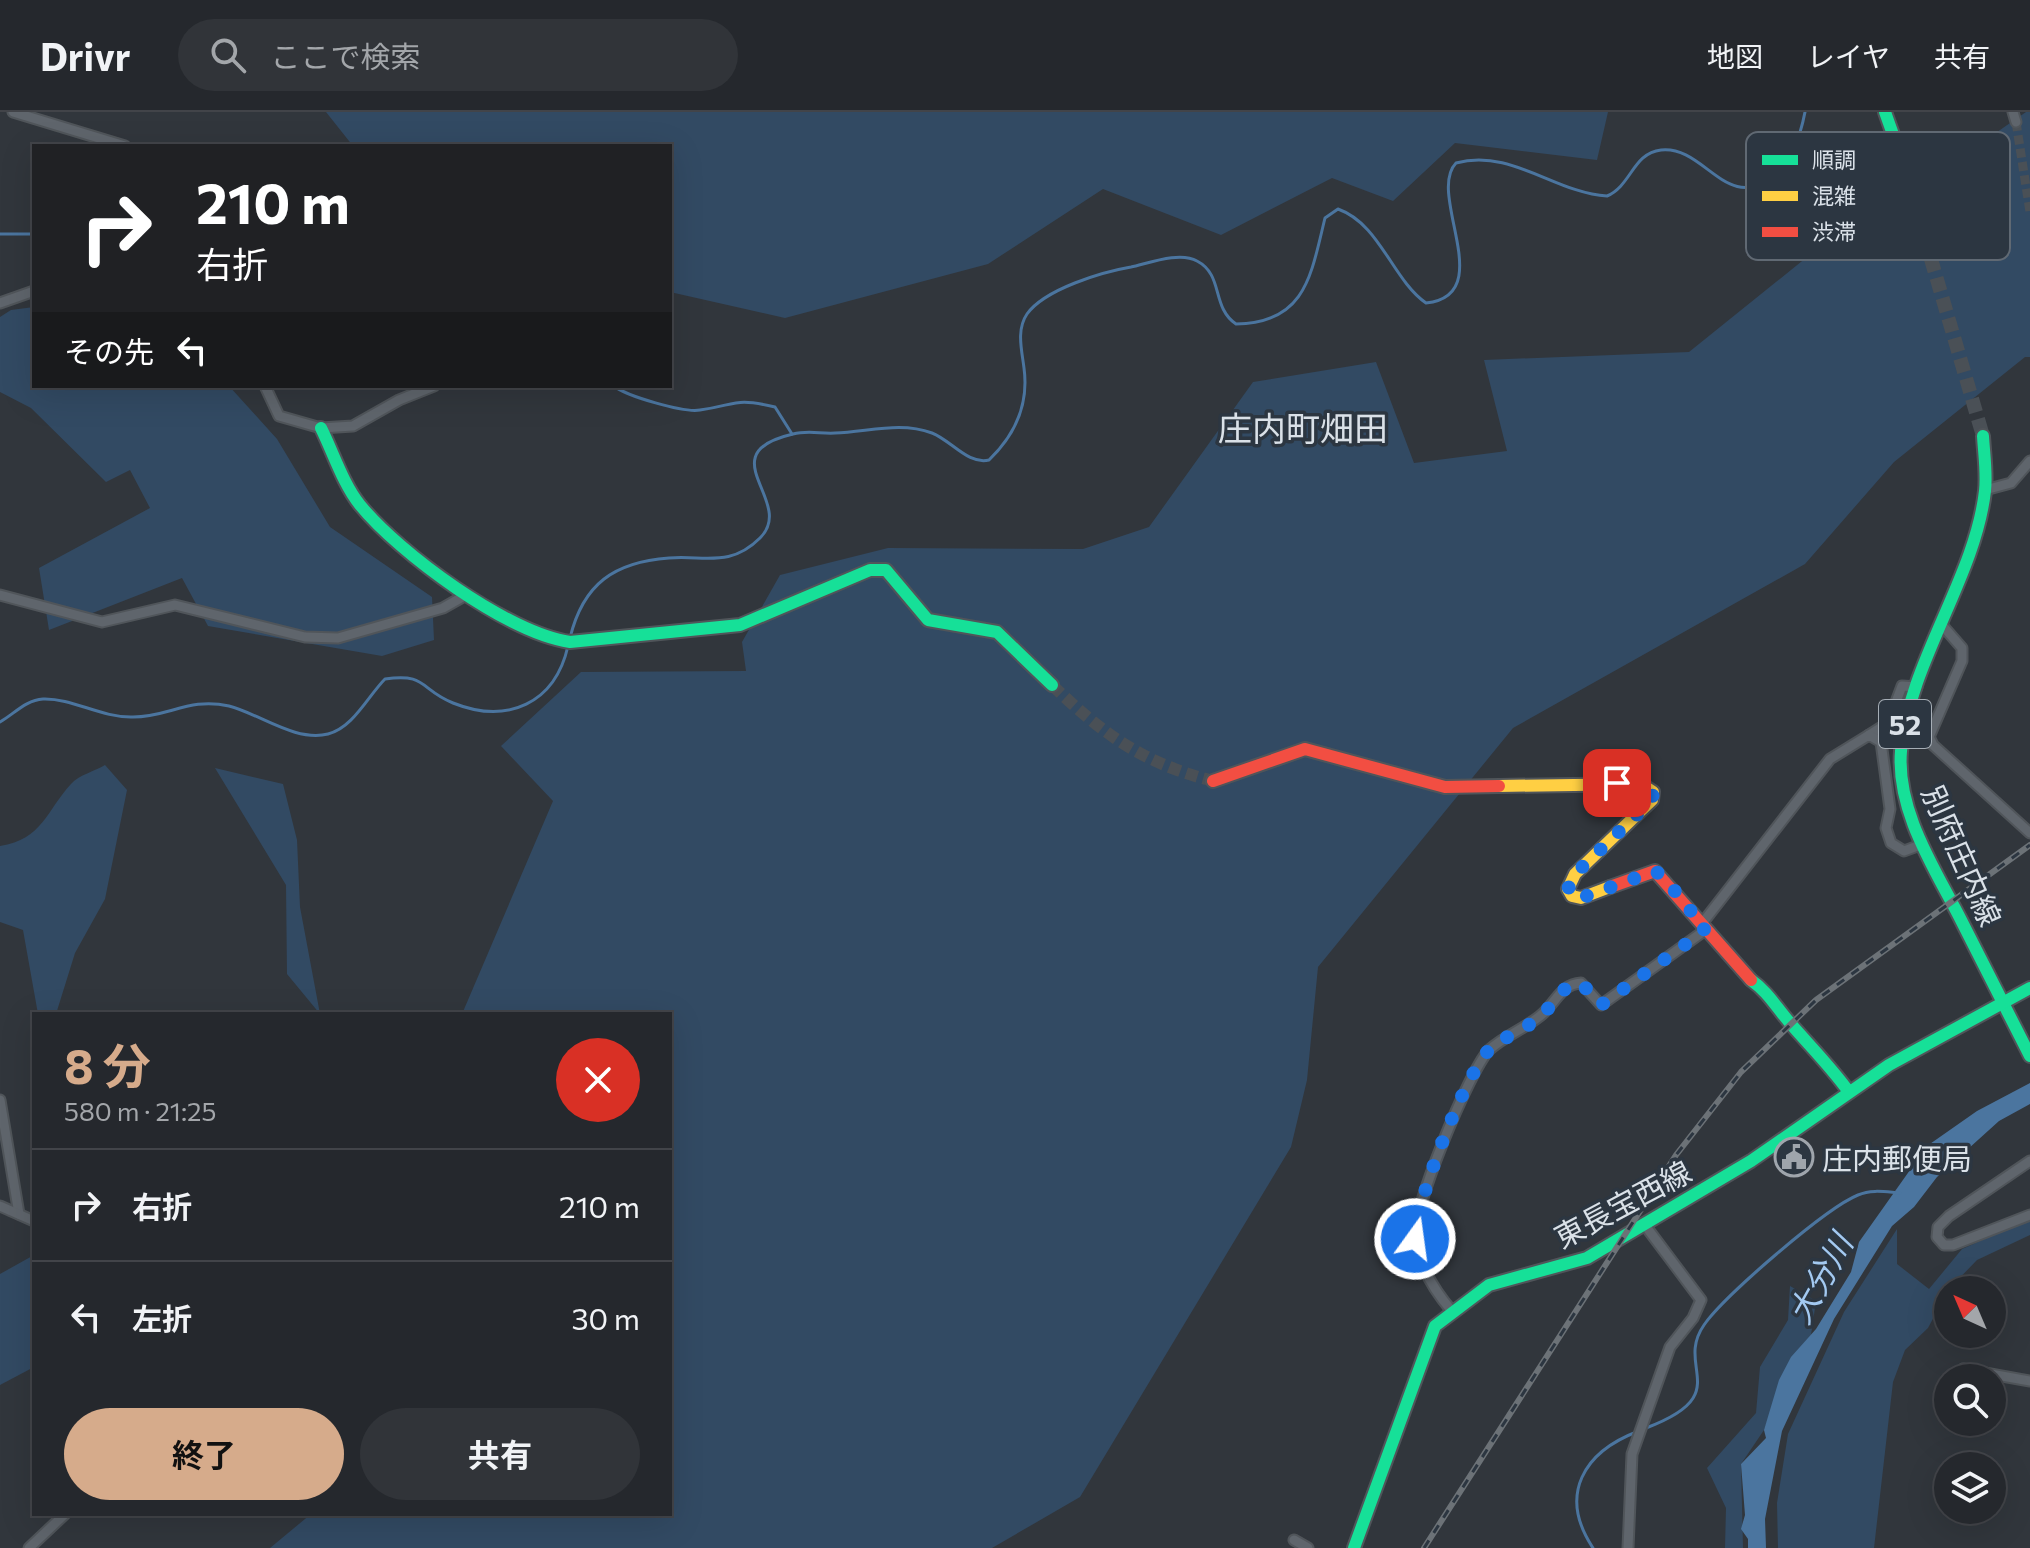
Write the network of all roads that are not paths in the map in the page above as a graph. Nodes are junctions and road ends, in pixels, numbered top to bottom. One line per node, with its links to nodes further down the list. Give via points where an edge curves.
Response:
1 (13, 112): 4 (street)
2 (1885, 112): 3 (street)
3 (1892, 132)
4 (118, 144)
5 (32, 292): 6 (street)
6 (0, 303)
7 (266, 388): 9 (street, via 279,416)
8 (429, 388): 9 (street, via 362,423)
9 (321, 428): 14 (street, via 359,504 406,550)
10 (1983, 436): 12 (street, 別府庄内線 / 52)
11 (2030, 461): 12 (street, via 2011,483)
12 (1985, 490): 15 (street, 別府庄内線 / 52)
13 (0, 595): 14 (street, via 102,622 175,605 291,634 338,638 429,612)
14 (466, 595): 16 (street, via 549,639 570,642 740,625 870,570 886,570 928,620 997,632)
15 (1942, 625): 17 (street, 別府庄内線 / 52); 20 (street, via 1962,648 1962,661 1929,737)
16 (1052, 685)
17 (1917, 687): 18 (street, via 1902,686 1888,723); 21 (street, 別府庄内線 / 52, via 1901,751 1906,803)
18 (1869, 735): 21 (street, via 1881,742 1890,809 1887,835 1904,851); 22 (street, via 1830,759)
19 (1213, 781): 22 (street, via 1234,779 1305,749 1445,787 1641,784 1653,792 1652,800 1575,874 1568,889 1581,898 1655,871)
20 (2030, 833)
21 (1923, 844): 24 (street, 別府庄内線 / 52)
22 (1704, 921): 26 (street); 34 (street, via 1704,931 1601,1005 1581,983 1565,988 1543,1015 1489,1050 1475,1069 1436,1151 1415,1229 1428,1276)
23 (2030, 988): 24 (street, 東長宝西線)
24 (2003, 1002): 25 (street, 別府庄内線 / 52); 26 (street, 東長宝西線)
25 (2030, 1056)
26 (1849, 1092): 33 (street, 東長宝西線, via 1751,1161)
27 (0, 1100): 30 (street)
28 (2030, 1161): 31 (street, via 1949,1216 1938,1227 1937,1237 1944,1245 1953,1245)
29 (0, 1206): 30 (street)
30 (19, 1214): 32 (street)
31 (2030, 1215)
32 (32, 1220)
33 (1644, 1224): 34 (street, 東長宝西線, via 1563,1267 1489,1285); 42 (street, via 1701,1300 1670,1347 1632,1454)
34 (1451, 1310): 41 (street, 東長宝西線, via 1435,1326 1426,1346)
35 (2006, 1377): 36 (street)
36 (2030, 1381)
37 (63, 1516): 39 (street)
38 (1294, 1540): 40 (street)
39 (29, 1548)
40 (1308, 1548)
41 (1354, 1548)
42 (1628, 1548)

